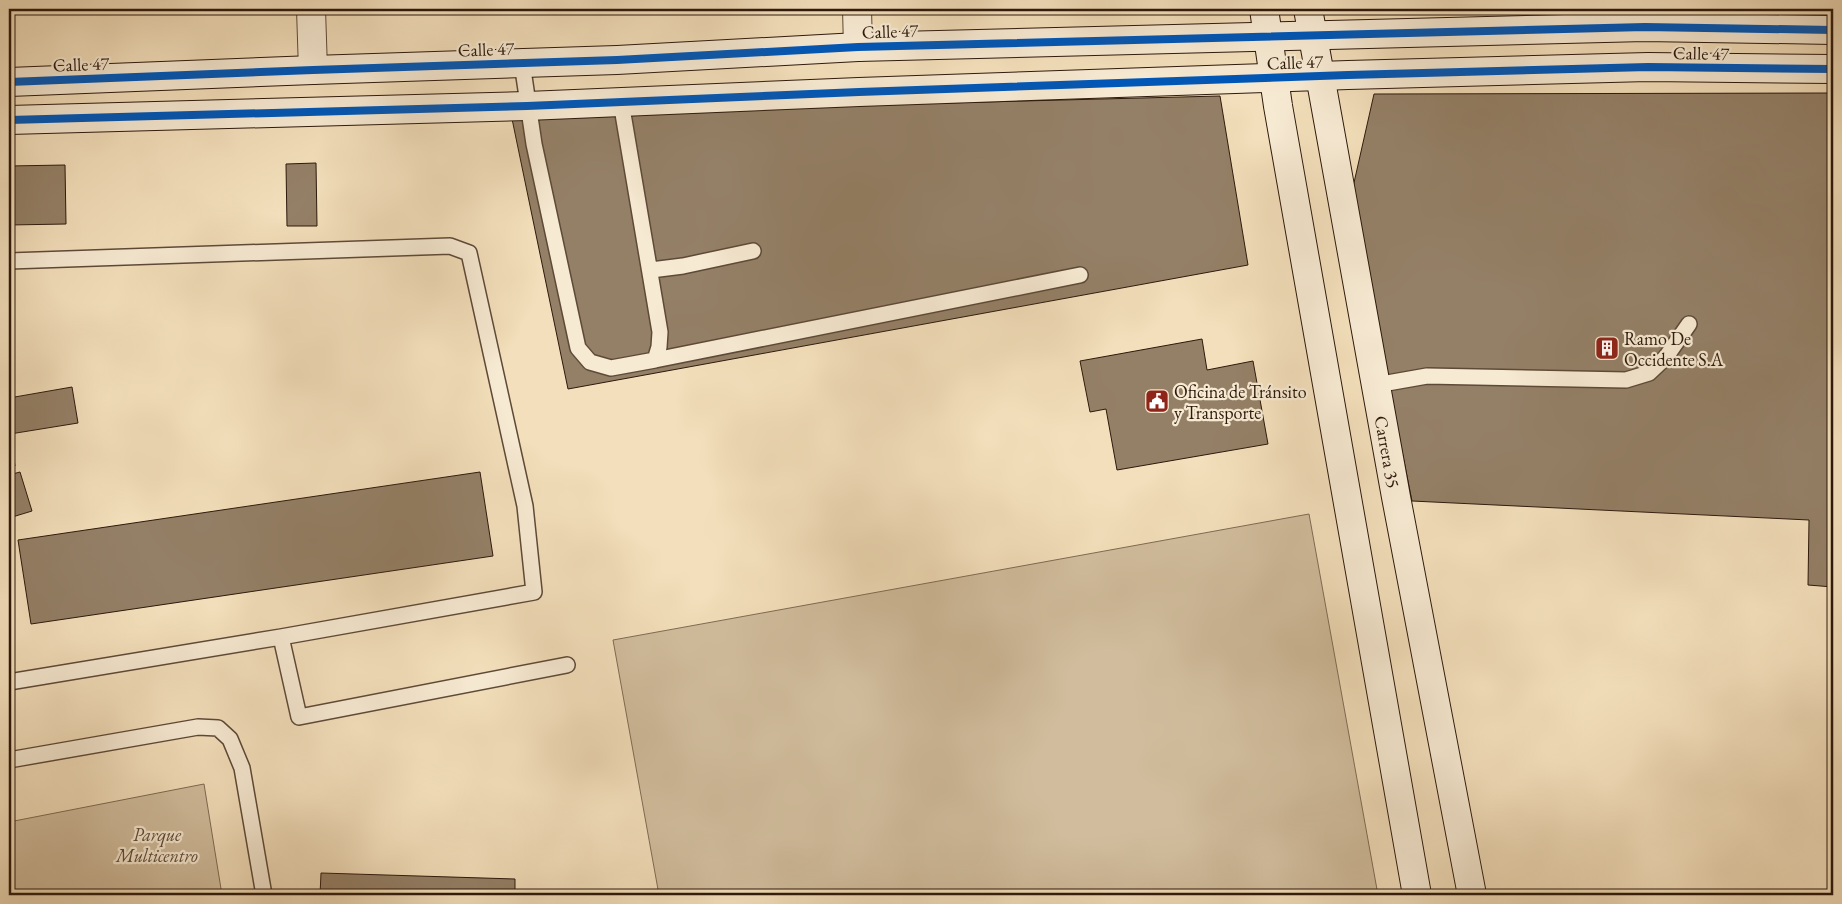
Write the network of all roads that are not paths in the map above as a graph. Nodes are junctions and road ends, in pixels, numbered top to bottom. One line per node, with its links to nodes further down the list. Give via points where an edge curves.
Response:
1 (311, 9): 12 (main road)
2 (857, 9): 9 (main road)
3 (1264, 9): 8 (main road)
4 (1308, 9): 7 (main road, Carrera 35)
5 (1645, 18): 6 (main road, Calle 47); 7 (main road, Calle 47)
6 (1833, 30)
7 (1313, 35): 8 (main road, Calle 47); 13 (main road, Carrera 35)
8 (1268, 36): 9 (main road, Calle 47); 14 (main road)
9 (858, 47): 10 (main road, Calle 47)
10 (522, 63): 12 (main road, Calle 47); 17 (lane)
11 (1833, 69): 13 (main road, Calle 47, via 1648,67)
12 (313, 70): 15 (main road, Calle 47)
13 (1320, 76): 14 (main road, Calle 47); 25 (main road, Carrera 35)
14 (1274, 78): 16 (main road, Calle 47); 31 (main road)
15 (9, 82)
16 (620, 102): 17 (main road, Calle 47); 21 (lane)
17 (527, 106): 18 (main road, Calle 47); 24 (lane, via 578,348 590,362 611,368)
18 (9, 120)
19 (753, 251): 21 (lane)
20 (9, 261): 26 (lane, via 450,246 469,253 524,506 534,592)
21 (650, 270): 24 (lane, via 660,332)
22 (1080, 275): 24 (lane)
23 (1689, 324): 25 (lane, via 1666,357 1649,373 1626,380 1426,376)
24 (655, 360)
25 (1376, 385): 32 (main road, Carrera 35)
26 (281, 637): 27 (lane, via 299,716); 28 (lane)
27 (567, 666)
28 (9, 682)
29 (9, 760): 30 (lane, via 198,727 218,728 230,739 242,768)
30 (264, 895)
31 (1417, 895)
32 (1472, 895)

